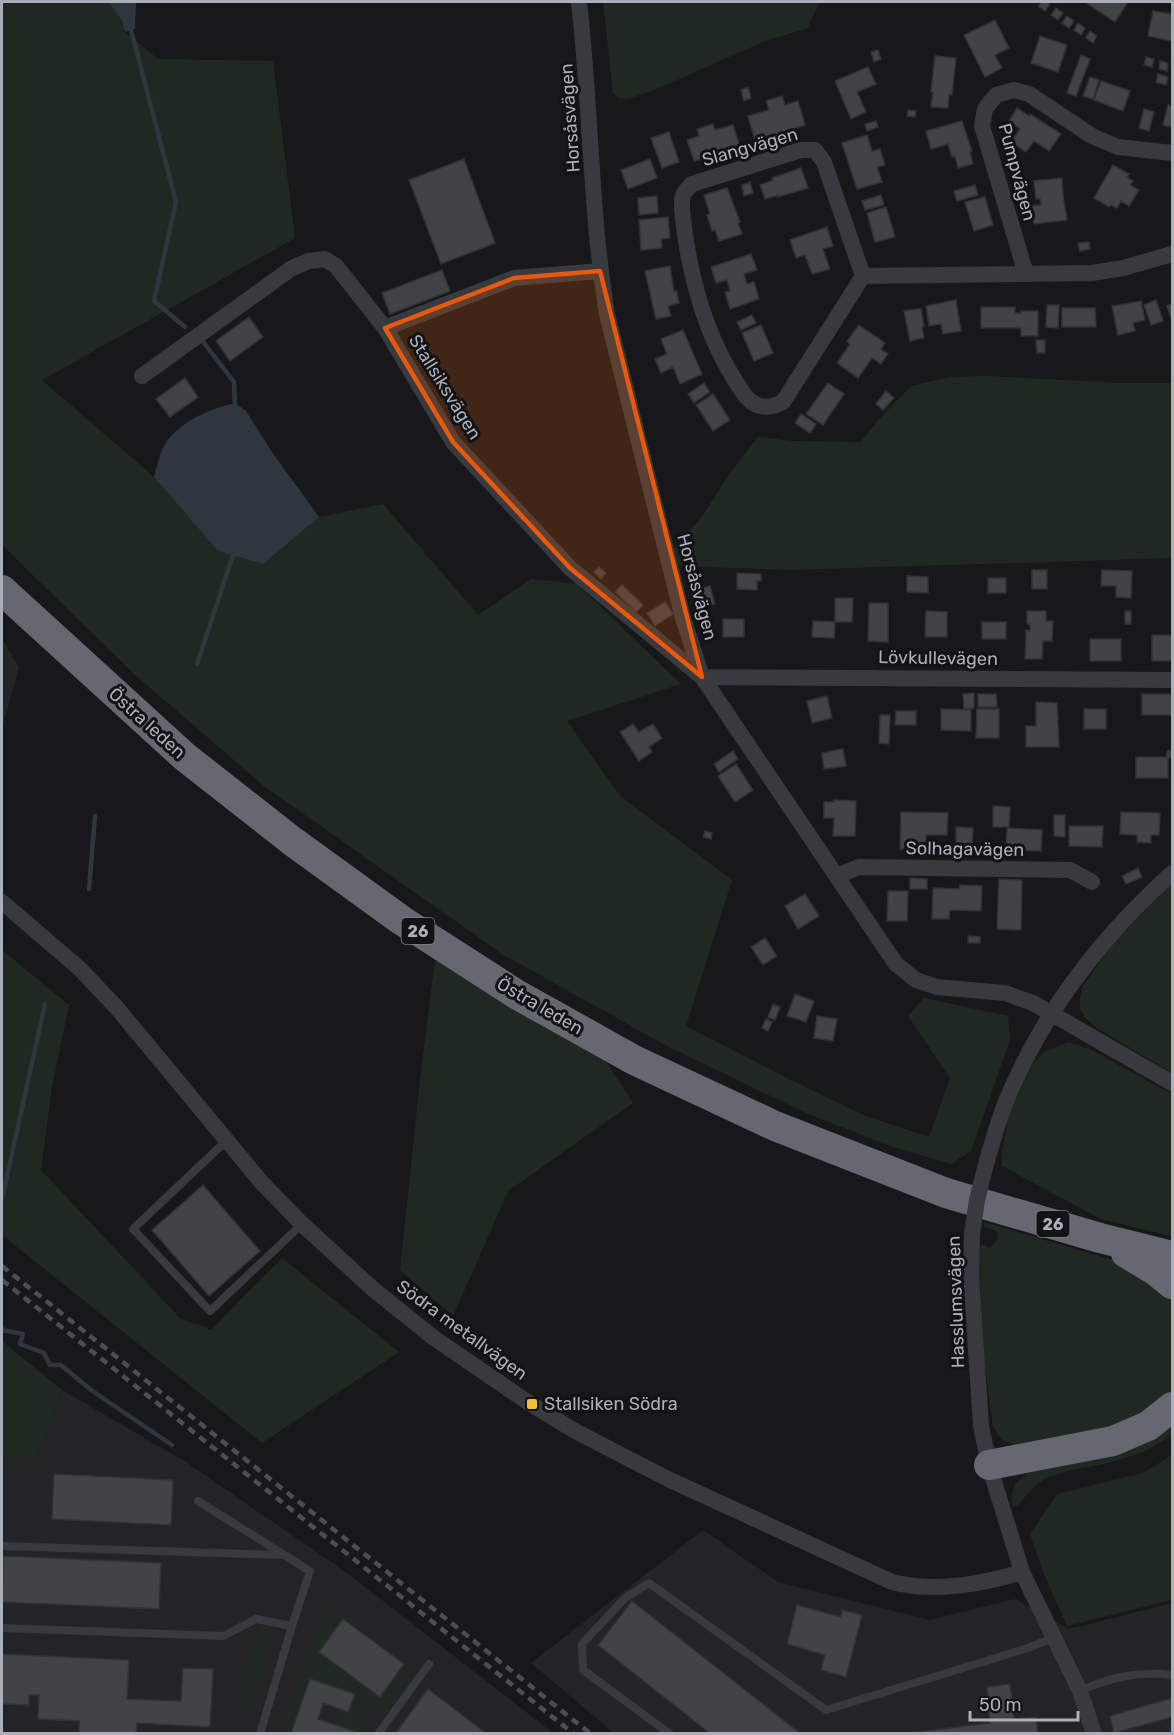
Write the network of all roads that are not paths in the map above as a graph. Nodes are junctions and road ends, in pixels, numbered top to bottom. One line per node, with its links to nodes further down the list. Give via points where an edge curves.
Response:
1 (579, 2): 4 (street, Horsåsvägen)
2 (1173, 153): 5 (street, Pumpvägen, via 1118,147 1092,136 1029,94 1014,90 996,95 985,109 982,126)
3 (1173, 254): 5 (street, via 1092,273)
4 (600, 271): 7 (street, via 514,278); 10 (street, Horsåsvägen, via 607,314 683,618)
5 (1026, 274): 6 (street)
6 (863, 276): 6 (street, Slangvägen, via 824,162 815,150 801,150 692,184 683,194 690,268 700,307 730,373 748,399 759,406 772,407 783,402)
7 (385, 327): 8 (street, Stallsiksvägen, via 336,266 325,260 309,261 292,268); 10 (street, Stallsiksvägen, via 453,442 570,568)
8 (142, 376)
9 (2, 590): 20 (highway, Östra leden / 26, via 185,757 401,920 516,994 634,1060 775,1126 946,1192)
10 (702, 677): 11 (street, Lövkullevägen); 13 (street, Horsåsvägen)
11 (1173, 680)
12 (1173, 873): 16 (street, Hasslumsvägen, via 1117,929)
13 (837, 876): 14 (street, Solhagavägen, via 859,867 1070,870); 16 (street, Horsåsvägen, via 896,964 916,980 937,987 1005,993)
14 (1092, 882)
15 (3, 905): 18 (street, Södra metallvägen, via 79,968 117,1008)
16 (1051, 1013): 17 (street, Horsåsvägen); 24 (street, Hasslumsvägen, bridge, via 1000,1117 977,1200 972,1234 975,1427)
17 (1173, 1083)
18 (226, 1141): 19 (street, Södra metallvägen); 19 (lane, via 133,1229 210,1311)
19 (302, 1224): 28 (street, Södra metallvägen, via 434,1338 575,1431 668,1479 891,1582 956,1587)
20 (1100, 1238): 21 (highway, Östra leden / 26); 22 (highway)
21 (1173, 1256)
22 (1173, 1284)
23 (1173, 1407): 24 (highway, via 1148,1426 1113,1442)
24 (989, 1465): 28 (street, Hasslumsvägen)
25 (198, 1501): 27 (lane)
26 (2, 1546): 27 (lane)
27 (285, 1556): 29 (lane, via 310,1571)
28 (1022, 1572): 31 (street, Hasslumsvägen)
29 (292, 1626): 30 (lane, via 256,1619 223,1636); 35 (lane)
30 (2, 1628)
31 (1055, 1638): 34 (street, Hasslumsvägen); 37 (lane, via 826,1710 649,1583 625,1598 582,1644 584,1670)
32 (429, 1664): 36 (lane)
33 (1173, 1675): 34 (lane, via 1133,1674)
34 (1080, 1691): 38 (street, Hasslumsvägen)
35 (260, 1734)
36 (378, 1734)
37 (670, 1734)
38 (1094, 1734)

